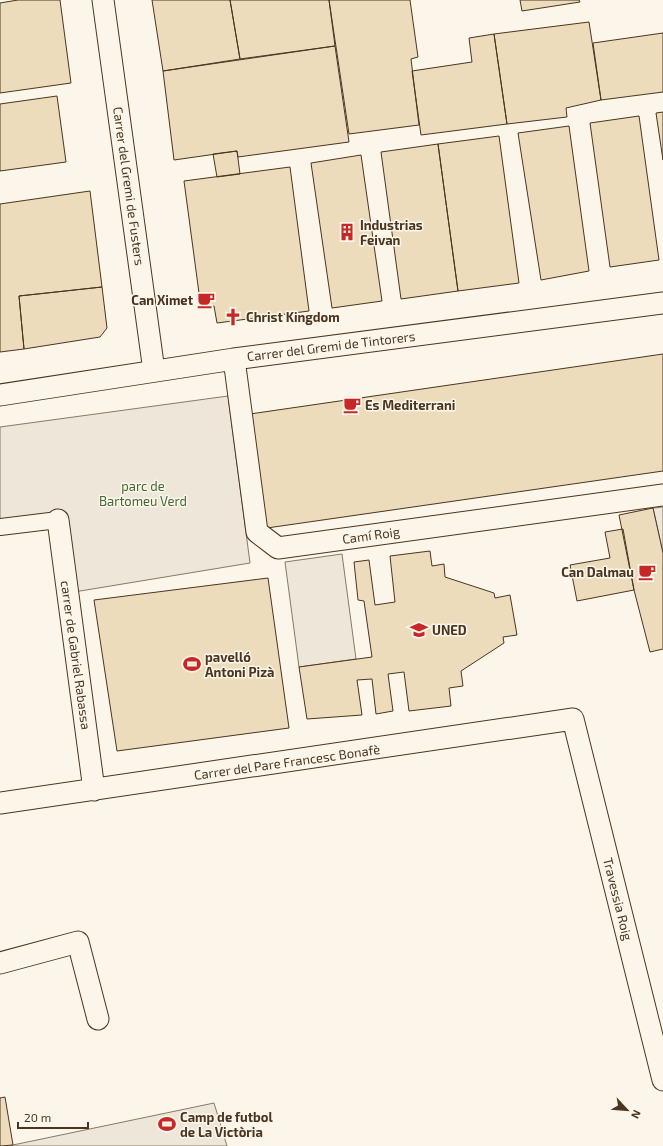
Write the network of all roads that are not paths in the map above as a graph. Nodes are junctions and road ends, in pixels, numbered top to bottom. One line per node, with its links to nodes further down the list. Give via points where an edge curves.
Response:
1 (103, 0): 4 (street, Carrer del Gremi de Fusters)
2 (663, 303): 3 (street, Carrer del Gremi de Tintorers)
3 (234, 359): 4 (street, Carrer del Gremi de Tintorers); 6 (street, Camí Roig, via 257,532 278,548)
4 (154, 371): 5 (street, Carrer del Gremi de Tintorers)
5 (0, 395)
6 (663, 494)
7 (58, 520): 8 (street); 10 (street, carrer de Gabriel Rabassa)
8 (0, 527)
9 (574, 719): 10 (street, Carrer del Pare Francesc Bonafè); 14 (street, Travessia Roig)
10 (94, 790): 11 (street, Carrer del Pare Francesc Bonafè)
11 (0, 803)
12 (0, 963): 13 (street, via 78,942)
13 (98, 1018)
14 (663, 1080)

